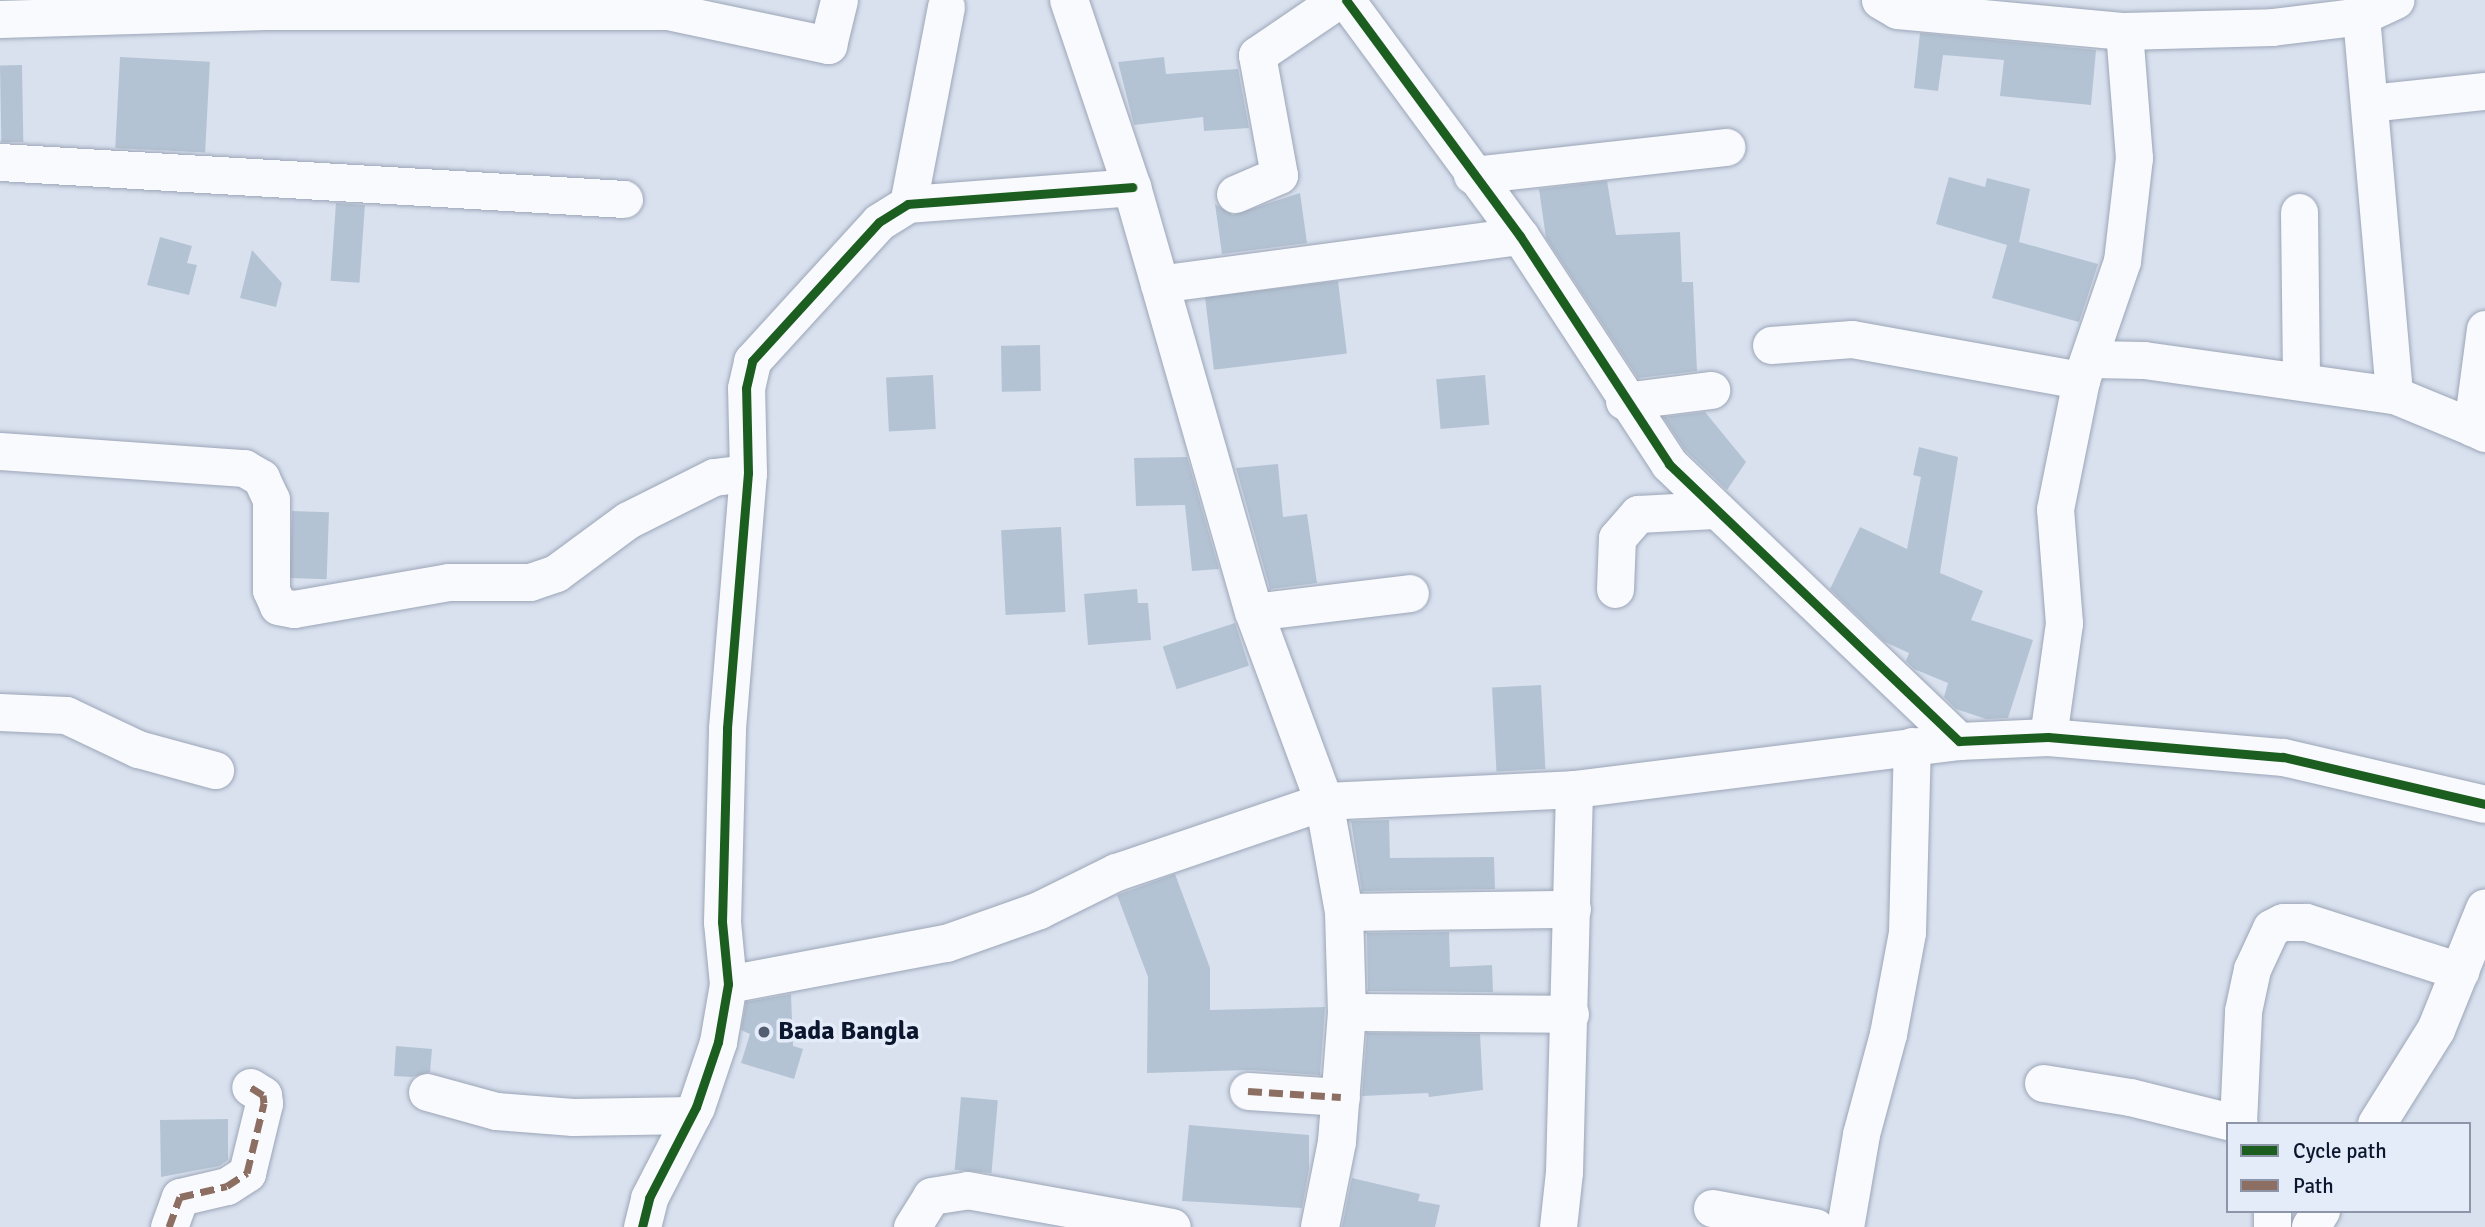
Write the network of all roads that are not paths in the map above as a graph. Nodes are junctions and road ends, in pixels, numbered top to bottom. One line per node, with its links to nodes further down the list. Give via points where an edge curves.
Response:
1 (839, 0): 9 (street, via 828,45 667,11 266,11)
2 (1069, 0): 16 (street)
3 (1338, 0): 17 (street, via 1257,55 1279,175)
4 (1346, 0): 15 (street)
5 (1880, 0): 10 (street, via 1897,10)
6 (2396, 0): 8 (street)
7 (946, 7): 19 (street)
8 (2361, 16): 10 (street, via 2272,27); 12 (street)
9 (0, 19)
10 (2123, 31): 25 (street, via 2134,158 2122,261)
11 (2485, 91): 12 (street)
12 (2370, 103): 28 (street)
13 (1726, 147): 15 (street)
14 (0, 162): 18 (street)
15 (1472, 175): 21 (street)
16 (1132, 187): 19 (street); 22 (street)
17 (1235, 194)
18 (624, 199)
19 (908, 204): 32 (street, via 879,222 752,361 746,388)
20 (2299, 212): 26 (street)
21 (1520, 236): 22 (street); 29 (street)
22 (1158, 284): 36 (street)
23 (2485, 329): 30 (street)
24 (1771, 345): 25 (street, via 1852,340)
25 (2086, 370): 26 (street, via 2144,360); 38 (street, via 2055,509 2064,622)
26 (2301, 379): 28 (street)
27 (1711, 390): 29 (street)
28 (2395, 395): 30 (street)
29 (1624, 401): 33 (street, via 1668,464)
30 (2478, 430)
31 (0, 451): 32 (street, via 244,468 261,478 271,499 271,590 278,606 294,608 449,582 530,582 556,573 640,514 714,477)
32 (748, 473): 49 (street, via 727,729 722,922)
33 (1714, 510): 34 (street, via 1638,514 1617,538); 39 (street)
34 (1615, 589)
35 (1410, 593): 36 (street)
36 (1254, 612): 43 (street)
37 (0, 712): 41 (street, via 66,715 138,749)
38 (2048, 737): 39 (street); 44 (street, via 2283,757)
39 (1959, 741): 40 (street)
40 (1912, 746): 42 (street); 69 (street, via 1907,932)
41 (215, 770)
42 (1574, 789): 43 (street); 45 (street)
43 (1324, 801): 47 (street); 49 (street, via 1116,872 1039,909 946,943)
44 (2485, 804)
45 (1572, 909): 47 (street); 51 (street)
46 (2485, 909): 48 (street)
47 (1344, 912): 50 (street)
48 (2460, 971): 59 (street, via 2306,922 2283,922 2271,928 2252,969 2243,1012); 60 (street, via 2436,1030)
49 (728, 984): 57 (street, via 718,1042)
50 (1347, 1012): 51 (street); 56 (street)
51 (1570, 1014): 67 (street)
52 (2043, 1083): 58 (street, via 2130,1097)
53 (250, 1087): 62 (street, via 263,1095 264,1103 247,1173 227,1186 180,1197)
54 (1248, 1091): 56 (street)
55 (427, 1092): 57 (street, via 496,1111 573,1117)
56 (1341, 1097): 66 (street)
57 (692, 1115): 63 (street, via 649,1198)
58 (2234, 1122)
59 (2238, 1122)
60 (2378, 1122)
61 (1712, 1208): 68 (street)
62 (169, 1227)
63 (642, 1227)
64 (912, 1227): 65 (street, via 931,1196 967,1189)
65 (1172, 1227)
66 (1320, 1227)
67 (1558, 1227)
68 (1815, 1227)
69 (1845, 1227)

